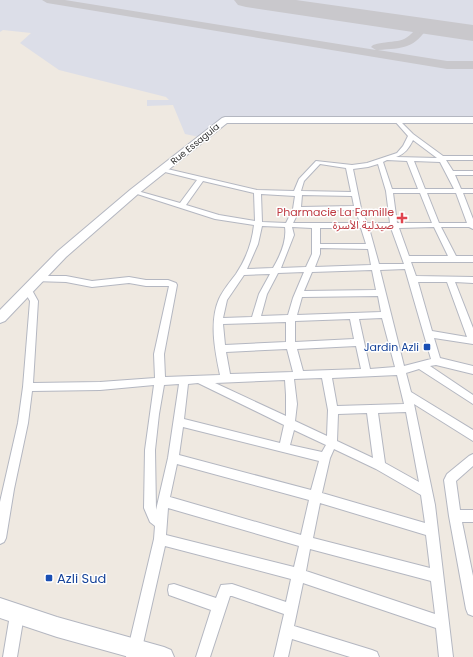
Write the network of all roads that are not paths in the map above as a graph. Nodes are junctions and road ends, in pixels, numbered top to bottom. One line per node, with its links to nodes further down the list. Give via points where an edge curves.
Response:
1 (396, 119): 2 (street, Rue Essaguia); 3 (street); 9 (street, Rue Essaguia, via 228,119)
2 (473, 120)
3 (411, 137): 5 (street); 6 (street, via 403,150)
4 (473, 158): 5 (street)
5 (441, 159): 7 (street); 10 (street)
6 (383, 160): 7 (street); 8 (street, via 368,165); 15 (street)
7 (410, 160): 16 (street)
8 (349, 166): 20 (street, via 318,162 301,180); 21 (street)
9 (163, 170): 12 (street); 18 (street, Rue Essaguia)
10 (449, 173): 11 (street); 14 (street)
11 (473, 173)
12 (201, 180): 19 (street); 22 (street)
13 (473, 186): 14 (street)
14 (457, 188): 16 (street); 17 (street); 23 (street)
15 (389, 191): 16 (street); 29 (street)
16 (422, 191): 28 (street)
17 (473, 191)
18 (134, 192): 22 (street); 43 (street, Rue Essaguia)
19 (257, 192): 20 (street); 27 (street)
20 (298, 194): 21 (street); 25 (street)
21 (355, 194): 26 (street)
22 (182, 206): 27 (street, via 218,217)
23 (464, 206): 24 (street); 30 (street)
24 (473, 206)
25 (297, 209): 26 (street); 31 (street)
26 (358, 209): 33 (street)
27 (259, 224): 31 (street); 41 (street, via 253,250)
28 (436, 224): 29 (street); 30 (street); 36 (street)
29 (394, 225): 33 (street); 38 (street)
30 (473, 225)
31 (288, 226): 32 (street); 42 (street, via 290,235 287,245)
32 (316, 226): 33 (street); 34 (street)
33 (364, 226): 35 (street)
34 (317, 246): 35 (street); 40 (street)
35 (371, 247): 39 (street)
36 (453, 259): 37 (street); 38 (street)
37 (473, 259)
38 (406, 262): 39 (street); 44 (street)
39 (375, 267): 40 (street); 48 (street)
40 (310, 270): 42 (street); 49 (street)
41 (241, 272): 42 (street); 55 (street, via 223,299)
42 (274, 272): 54 (street, via 263,294)
43 (37, 279): 47 (street, Rue Essaguia); 71 (street, via 66,279 92,284 129,280 171,284 173,288 159,354)
44 (413, 279): 45 (street); 56 (street)
45 (450, 280): 46 (street); 57 (street)
46 (473, 280)
47 (24, 292): 52 (street, Rue Essaguia); 72 (street, via 30,294 34,302)
48 (382, 293): 49 (street); 50 (street)
49 (299, 294): 53 (street)
50 (386, 315): 51 (street); 64 (street)
51 (354, 316): 53 (street); 58 (street)
52 (0, 318)
53 (291, 318): 54 (street); 59 (street)
54 (256, 319): 55 (street)
55 (219, 321): 60 (street)
56 (430, 334): 57 (street); 61 (street)
57 (473, 340)
58 (360, 342): 59 (street); 65 (street)
59 (291, 345): 60 (street); 67 (street)
60 (221, 349): 68 (street)
61 (436, 361): 62 (street); 63 (street)
62 (420, 365): 64 (street); 74 (street)
63 (473, 370)
64 (400, 371): 65 (street); 73 (street)
65 (366, 372): 66 (street)
66 (326, 374): 67 (street); 77 (street)
67 (294, 376): 68 (street); 79 (street)
68 (226, 378): 69 (street)
69 (198, 379): 70 (street); 79 (street)
70 (184, 380): 71 (street); 78 (street)
71 (160, 381): 72 (street, via 100,386); 92 (street, via 150,450 150,508 154,518)
72 (28, 387): 94 (street)
73 (407, 394): 75 (street); 80 (street)
74 (473, 400)
75 (410, 408): 76 (street); 87 (street)
76 (372, 409): 77 (street); 86 (street)
77 (333, 410): 81 (street)
78 (178, 422): 82 (street); 83 (street)
79 (291, 424): 81 (street); 82 (street)
80 (473, 436)
81 (332, 444): 84 (street); 86 (street)
82 (284, 447): 84 (street)
83 (173, 458): 88 (street); 89 (street)
84 (325, 458): 88 (street)
85 (473, 460): 90 (street, via 451,478)
86 (380, 466): 87 (street)
87 (427, 492): 93 (street)
88 (316, 497): 93 (street); 96 (street)
89 (163, 501): 92 (street); 96 (street)
90 (455, 516): 91 (street); 99 (street)
91 (473, 516)
92 (161, 524): 95 (street)
93 (432, 531): 98 (street)
94 (0, 538)
95 (160, 539): 97 (street); 107 (street)
96 (306, 542): 97 (street); 98 (street)
97 (299, 575): 103 (street); 105 (street)
98 (437, 576): 105 (street)
99 (470, 577): 102 (street)
100 (174, 590): 101 (street)
101 (219, 606): 103 (street, via 227,589); 110 (street)
102 (473, 609)
103 (291, 610): 106 (street)
104 (9, 612): 107 (street); 108 (street)
105 (443, 624): 113 (street)
106 (286, 630): 111 (street); 112 (street)
107 (133, 653): 109 (street)
108 (10, 657)
109 (164, 657)
110 (203, 657)
111 (281, 657)
112 (372, 657)
113 (446, 657)

